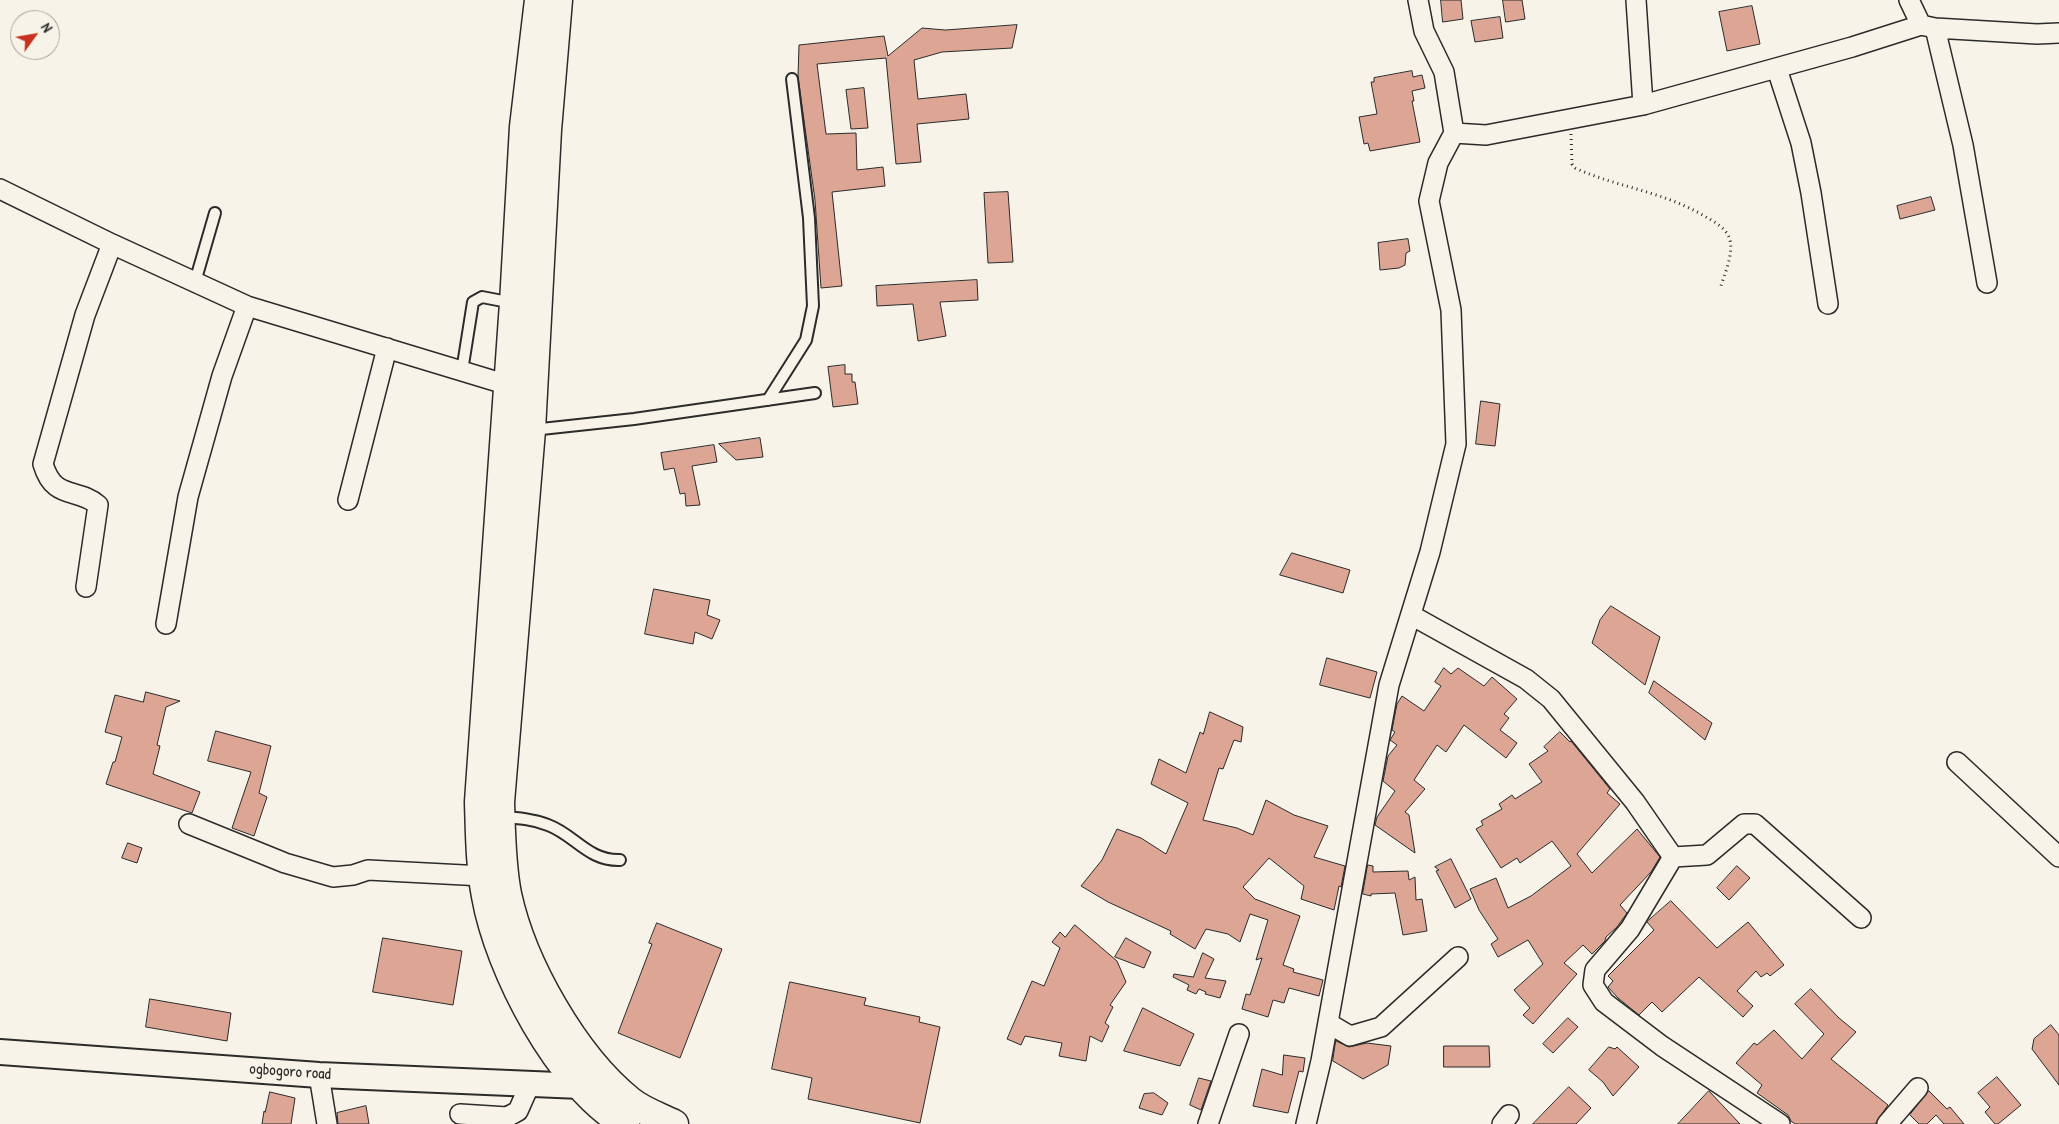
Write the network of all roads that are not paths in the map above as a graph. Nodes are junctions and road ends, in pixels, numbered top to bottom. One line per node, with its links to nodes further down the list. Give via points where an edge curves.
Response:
1 (539, 0): 11 (main road)
2 (558, 0): 11 (main road)
3 (1418, 0): 12 (street, via 1424,31 1444,72)
4 (1636, 0): 10 (street)
5 (1909, 0): 6 (street)
6 (1928, 27): 7 (street); 8 (street); 17 (street, via 1963,145)
7 (2059, 33)
8 (1776, 69): 10 (street); 19 (street, via 1801,143)
9 (792, 79): 25 (lane, via 809,218 812,306 806,340)
10 (1643, 106): 12 (street, via 1486,135)
11 (536, 129): 18 (main road); 26 (main road)
12 (1454, 133): 29 (street, via 1438,163 1429,201 1450,310 1456,444 1430,552)
13 (0, 189): 15 (street)
14 (215, 213): 16 (lane)
15 (112, 244): 16 (street); 28 (street, via 85,315 43,464 45,473 59,490 93,501 98,506)
16 (195, 282): 20 (street)
17 (1987, 283)
18 (514, 303): 22 (lane, via 482,297 473,302); 23 (main road)
19 (1828, 304)
20 (247, 306): 21 (street); 30 (street, via 222,376 188,497)
21 (387, 348): 22 (street); 27 (street)
22 (462, 371): 23 (street)
23 (508, 385): 37 (main road, via 479,802)
24 (815, 392): 25 (lane)
25 (768, 400): 26 (lane, via 634,420)
26 (531, 430): 32 (main road)
27 (348, 500)
28 (86, 587)
29 (1411, 614): 34 (street, via 1526,679 1551,699 1635,802); 40 (street, via 1389,685)
30 (166, 624)
31 (1957, 762): 35 (street)
32 (501, 817): 36 (lane, via 550,825 592,854 610,861); 44 (main road, via 507,894 520,935 545,993 575,1041)
33 (189, 824): 37 (street, via 285,863 333,877 368,870)
34 (1673, 857): 38 (street, via 1707,855 1744,824 1755,824); 53 (street, via 1630,929 1595,970 1593,985 1604,1002 1662,1046)
35 (2059, 857)
36 (620, 860)
37 (483, 876): 44 (main road, via 498,943 524,1001 555,1055)
38 (1861, 918)
39 (1458, 957): 40 (street, via 1381,1027 1350,1036)
40 (1328, 1023): 52 (street)
41 (1239, 1034): 51 (street)
42 (0, 1052): 43 (street, ogbogoro road)
43 (320, 1075): 45 (street, ogbogoro road); 49 (street)
44 (591, 1081): 45 (street, ogbogoro road); 48 (main road); 50 (main road)
45 (530, 1084): 47 (street, via 518,1111 506,1117)
46 (1918, 1088): 54 (street)
47 (460, 1114)
48 (609, 1119)
49 (327, 1124)
50 (674, 1124)
51 (1208, 1124)
52 (1306, 1124)
53 (1780, 1124)
54 (1887, 1124)

